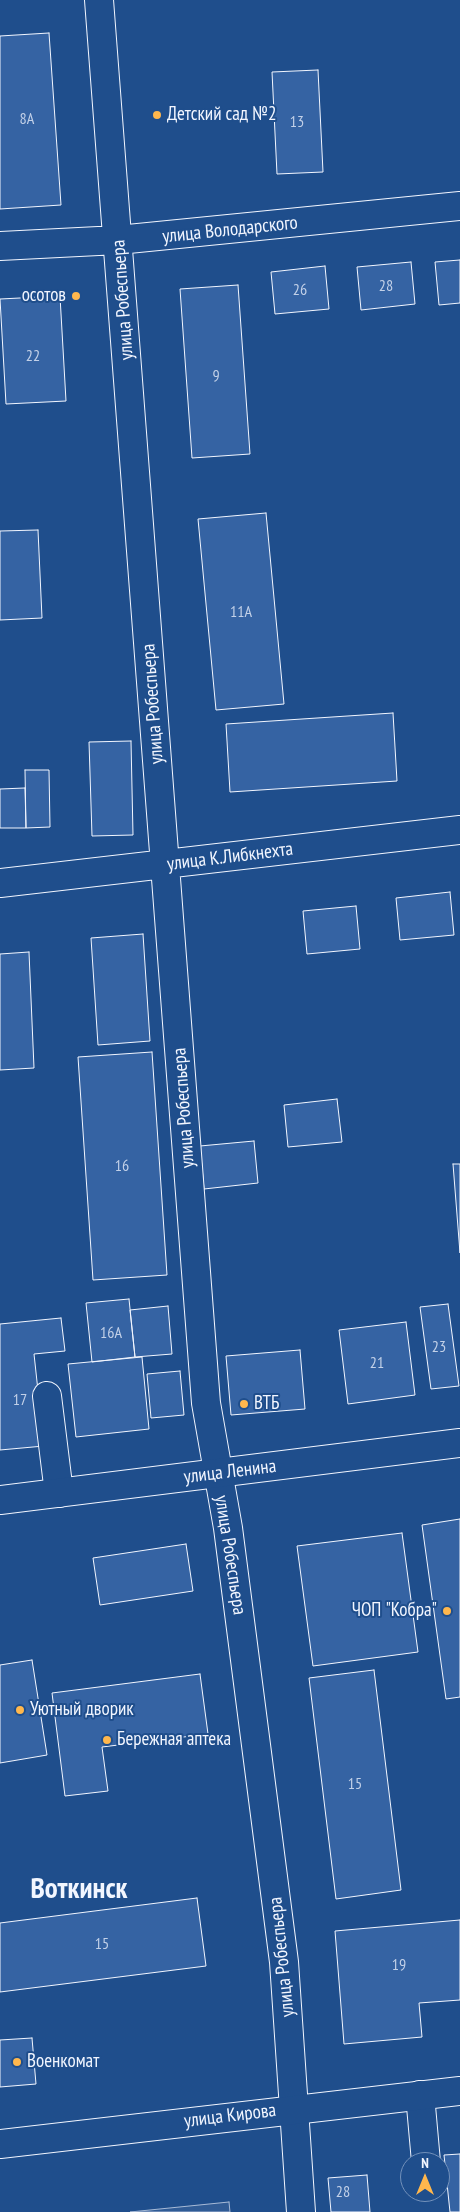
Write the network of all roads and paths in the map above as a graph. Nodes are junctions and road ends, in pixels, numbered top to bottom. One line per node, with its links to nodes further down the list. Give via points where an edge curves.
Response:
1 (99, 0): 3 (street, улица Робеспьера)
2 (460, 206): 3 (street, улица Володарского)
3 (118, 240): 4 (street, улица Володарского); 6 (street, улица Робеспьера)
4 (0, 246)
5 (460, 830): 6 (street, улица К.Либкнехта)
6 (166, 864): 7 (street, улица К.Либкнехта); 10 (street, улица Робеспьера, via 206,1403)
7 (0, 883)
8 (48, 1396): 11 (street)
9 (460, 1443): 10 (street, улица Ленина)
10 (217, 1474): 11 (street, улица Ленина); 15 (street, улица Робеспьера, via 228,1528 284,1962)
11 (59, 1493): 12 (street, улица Ленина)
12 (0, 1500)
13 (460, 2091): 14 (street, улица Кирова)
14 (420, 2095): 15 (street, улица Кирова); 17 (street)
15 (294, 2108): 16 (street, улица Кирова); 18 (street, улица Робеспьера)
16 (0, 2144)
17 (425, 2152)
18 (301, 2212)

